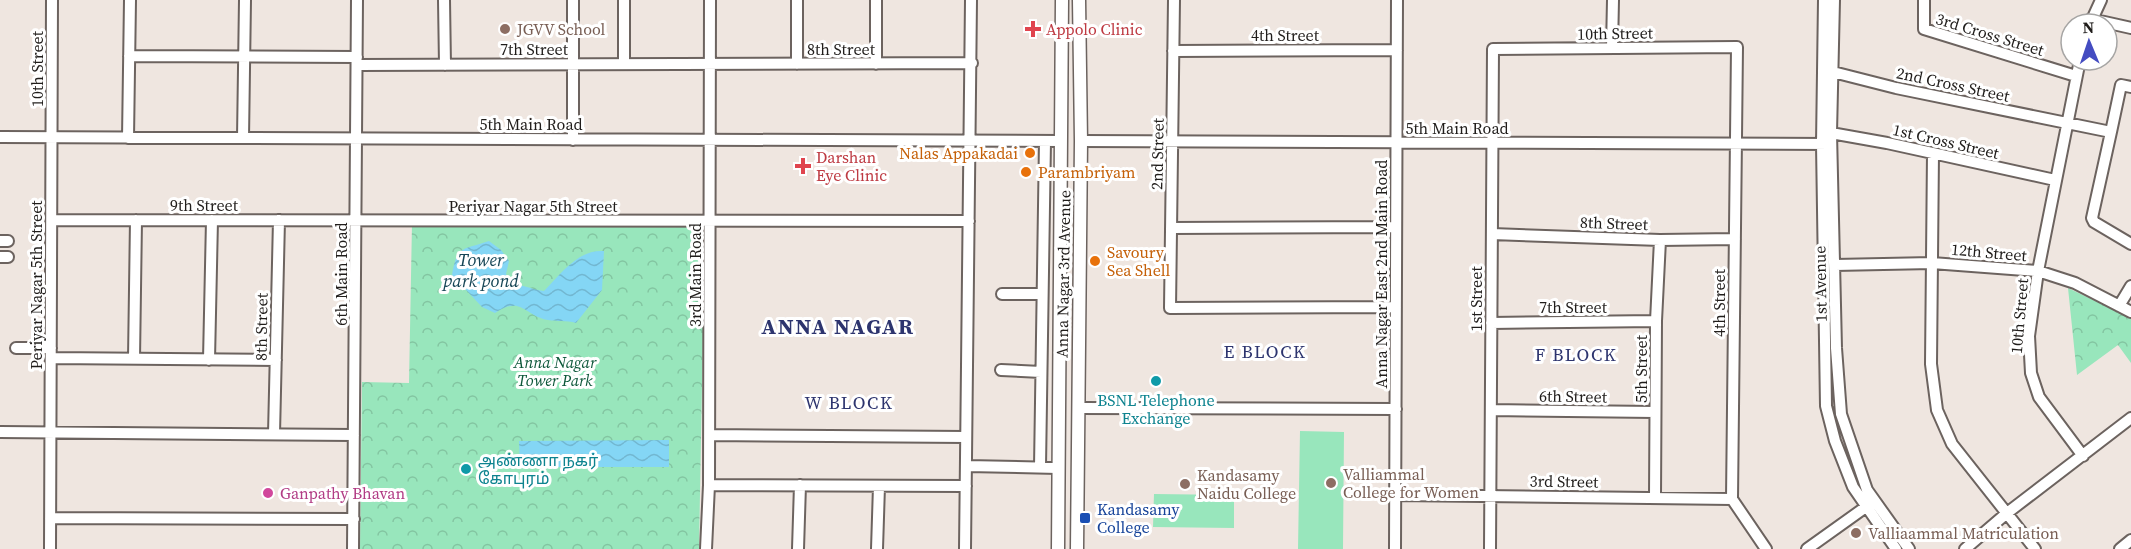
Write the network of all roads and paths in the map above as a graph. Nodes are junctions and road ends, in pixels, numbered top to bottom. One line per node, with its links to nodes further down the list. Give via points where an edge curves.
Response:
1 (52, 0): 42 (street, 10th Street)
2 (130, 0): 25 (street)
3 (245, 0): 26 (street)
4 (357, 0): 27 (street, 6th Main Road)
5 (444, 0): 34 (street)
6 (573, 0): 29 (street)
7 (624, 0): 30 (street)
8 (710, 0): 31 (street, 3rd Main Road)
9 (797, 0): 32 (street)
10 (876, 0): 33 (street)
11 (971, 0): 28 (street)
12 (1062, 0): 51 (main road, Anna Nagar 3rd Avenue)
13 (1079, 0): 52 (main road, Anna Nagar 3rd Avenue)
14 (1174, 0): 24 (street, 2nd Street)
15 (1397, 0): 23 (street, Anna Nagar East 2nd Main Road)
16 (1613, 0): 21 (street)
17 (1824, 0): 48 (street, 1st Avenue)
18 (1834, 0): 35 (street, 1st Avenue)
19 (1924, 0): 37 (street, 3rd Cross Street, via 1924,29)
20 (1737, 47): 21 (street, 10th Street); 56 (street, 4th Street)
21 (1612, 48): 22 (street, 10th Street)
22 (1493, 49): 55 (street, 1st Street)
23 (1397, 50): 24 (street, 4th Street); 54 (street, Anna Nagar East 2nd Main Road)
24 (1173, 51): 53 (street, 2nd Street)
25 (129, 56): 26 (street, 7th Street); 43 (street)
26 (244, 57): 27 (street, 7th Street); 44 (street)
27 (357, 61): 34 (street, 7th Street); 45 (street, 6th Main Road)
28 (972, 63): 33 (street, 8th Street); 49 (street)
29 (574, 64): 30 (street, 7th Street); 34 (street, 7th Street); 46 (street)
30 (624, 64): 31 (street, 7th Street)
31 (710, 64): 32 (street, 8th Street); 47 (street, 3rd Main Road)
32 (797, 64): 33 (street, 8th Street)
33 (876, 64)
34 (445, 65)
35 (1833, 72): 39 (street, 2nd Cross Street); 48 (street, 1st Avenue)
36 (2077, 72): 37 (street, 10th Street)
37 (2076, 76): 39 (street, 10th Street)
38 (2131, 87): 40 (street, via 2121,85)
39 (2067, 123): 40 (street, 2nd Cross Street); 58 (street, 10th Street)
40 (2111, 132): 71 (street, via 2092,218)
41 (0, 137): 42 (street, 5th Main Road)
42 (52, 137): 43 (street, 5th Main Road); 59 (street, Periyar Nagar 5th Street)
43 (128, 138): 44 (street, 5th Main Road)
44 (243, 138): 45 (street, 5th Main Road)
45 (357, 139): 46 (street, 5th Main Road); 63 (street, 6th Main Road)
46 (573, 140): 47 (street, 5th Main Road)
47 (710, 140): 49 (street, 5th Main Road); 64 (street, 3rd Main Road)
48 (1828, 140): 56 (street, 5th Main Road); 57 (street, 1st Cross Street); 73 (street, 1st Avenue); 113 (street, 1st Avenue, via 1826,406 1853,487)
49 (971, 141): 50 (street, 5th Main Road); 65 (street)
50 (1045, 141): 51 (street, 5th Main Road); 77 (street)
51 (1061, 141): 104 (main road, Anna Nagar 3rd Avenue)
52 (1082, 141): 53 (street, 5th Main Road); 90 (main road, Anna Nagar 3rd Avenue)
53 (1172, 142): 54 (street, 5th Main Road); 67 (street, 2nd Street)
54 (1396, 143): 55 (street, 5th Main Road); 66 (street, Anna Nagar East 2nd Main Road)
55 (1492, 144): 56 (street, 5th Main Road); 68 (street, 1st Street)
56 (1736, 145): 69 (street, 4th Street)
57 (1933, 153): 58 (street, 1st Cross Street); 72 (street)
58 (2055, 180): 74 (street, 10th Street)
59 (52, 220): 60 (street, 9th Street); 84 (street, Periyar Nagar 5th Street)
60 (136, 220): 61 (street, 9th Street); 85 (street)
61 (212, 220): 62 (street, 9th Street); 86 (street)
62 (279, 220): 63 (street, 9th Street); 87 (street, 8th Street)
63 (356, 220): 64 (street, Periyar Nagar 5th Street); 98 (street, 6th Main Road)
64 (710, 221): 65 (street); 99 (street, 3rd Main Road)
65 (969, 221): 100 (street)
66 (1396, 227): 67 (street); 79 (street, Anna Nagar East 2nd Main Road)
67 (1171, 228): 79 (street, 2nd Street, via 1170,308)
68 (1492, 234): 70 (street, 8th Street); 82 (street, 1st Street)
69 (1735, 239): 70 (street, 8th Street); 112 (street, 4th Street)
70 (1660, 240): 81 (street, 5th Street)
71 (2131, 244)
72 (1932, 263): 73 (street, 12th Street); 74 (street, 12th Street); 114 (street, via 1931,364 1937,411 1952,444)
73 (1835, 265): 113 (street, 1st Avenue, via 1841,414)
74 (2038, 272): 78 (street, 12th Street, via 2075,283); 101 (street, 10th Street, via 2029,336 2031,373 2039,397)
75 (2131, 286): 78 (street)
76 (1002, 294): 77 (street)
77 (1042, 294): 89 (street)
78 (2120, 306): 80 (street, 12th Street)
79 (1396, 307): 91 (street, Anna Nagar East 2nd Main Road)
80 (2131, 312)
81 (1656, 321): 82 (street, 7th Street); 93 (street, 5th Street)
82 (1491, 322): 92 (street, 1st Street)
83 (16, 348): 84 (street)
84 (51, 353): 85 (street); 96 (street, Periyar Nagar 5th Street)
85 (134, 359): 86 (street)
86 (209, 360): 87 (street)
87 (276, 360): 97 (street, 8th Street)
88 (1001, 370): 89 (street)
89 (1041, 372): 103 (street)
90 (1078, 408): 91 (street); 125 (main road, Anna Nagar 3rd Avenue)
91 (1396, 409): 109 (street, Anna Nagar East 2nd Main Road)
92 (1491, 410): 93 (street, 6th Street); 110 (street, 1st Street)
93 (1655, 412): 111 (street, 5th Street)
94 (2131, 418): 101 (street)
95 (0, 432): 96 (street)
96 (51, 432): 97 (street); 115 (street, Periyar Nagar 5th Street)
97 (274, 434): 98 (street)
98 (354, 435): 116 (street, 6th Main Road)
99 (709, 435): 100 (street); 105 (street, 3rd Main Road)
100 (966, 437): 102 (street)
101 (2083, 456): 114 (street)
102 (967, 466): 103 (street); 108 (street)
103 (1040, 467): 104 (street)
104 (1058, 468): 124 (main road, Anna Nagar 3rd Avenue)
105 (709, 485): 106 (street); 120 (street, 3rd Main Road)
106 (800, 485): 107 (street); 121 (street)
107 (879, 486): 108 (street); 122 (street)
108 (966, 486): 123 (street)
109 (1395, 495): 110 (street, 3rd Street); 126 (street, Anna Nagar East 2nd Main Road)
110 (1490, 496): 111 (street, 3rd Street); 127 (street, 1st Street)
111 (1655, 497): 112 (street, 3rd Street)
112 (1732, 499): 128 (street)
113 (1870, 505): 129 (street); 130 (street, 1st Avenue); 131 (street, 1st Avenue)
114 (2007, 513): 132 (street); 133 (street)
115 (50, 518): 116 (street); 118 (street, Periyar Nagar 5th Street)
116 (354, 519): 119 (street, 6th Main Road)
117 (2131, 540): 134 (street)
118 (50, 549)
119 (353, 549)
120 (706, 549)
121 (798, 549)
122 (878, 549)
123 (965, 549)
124 (1058, 549)
125 (1077, 549)
126 (1395, 549)
127 (1490, 549)
128 (1766, 549)
129 (1807, 549)
130 (1896, 549)
131 (1909, 549)
132 (1965, 549)
133 (2035, 549)
134 (2120, 549)

